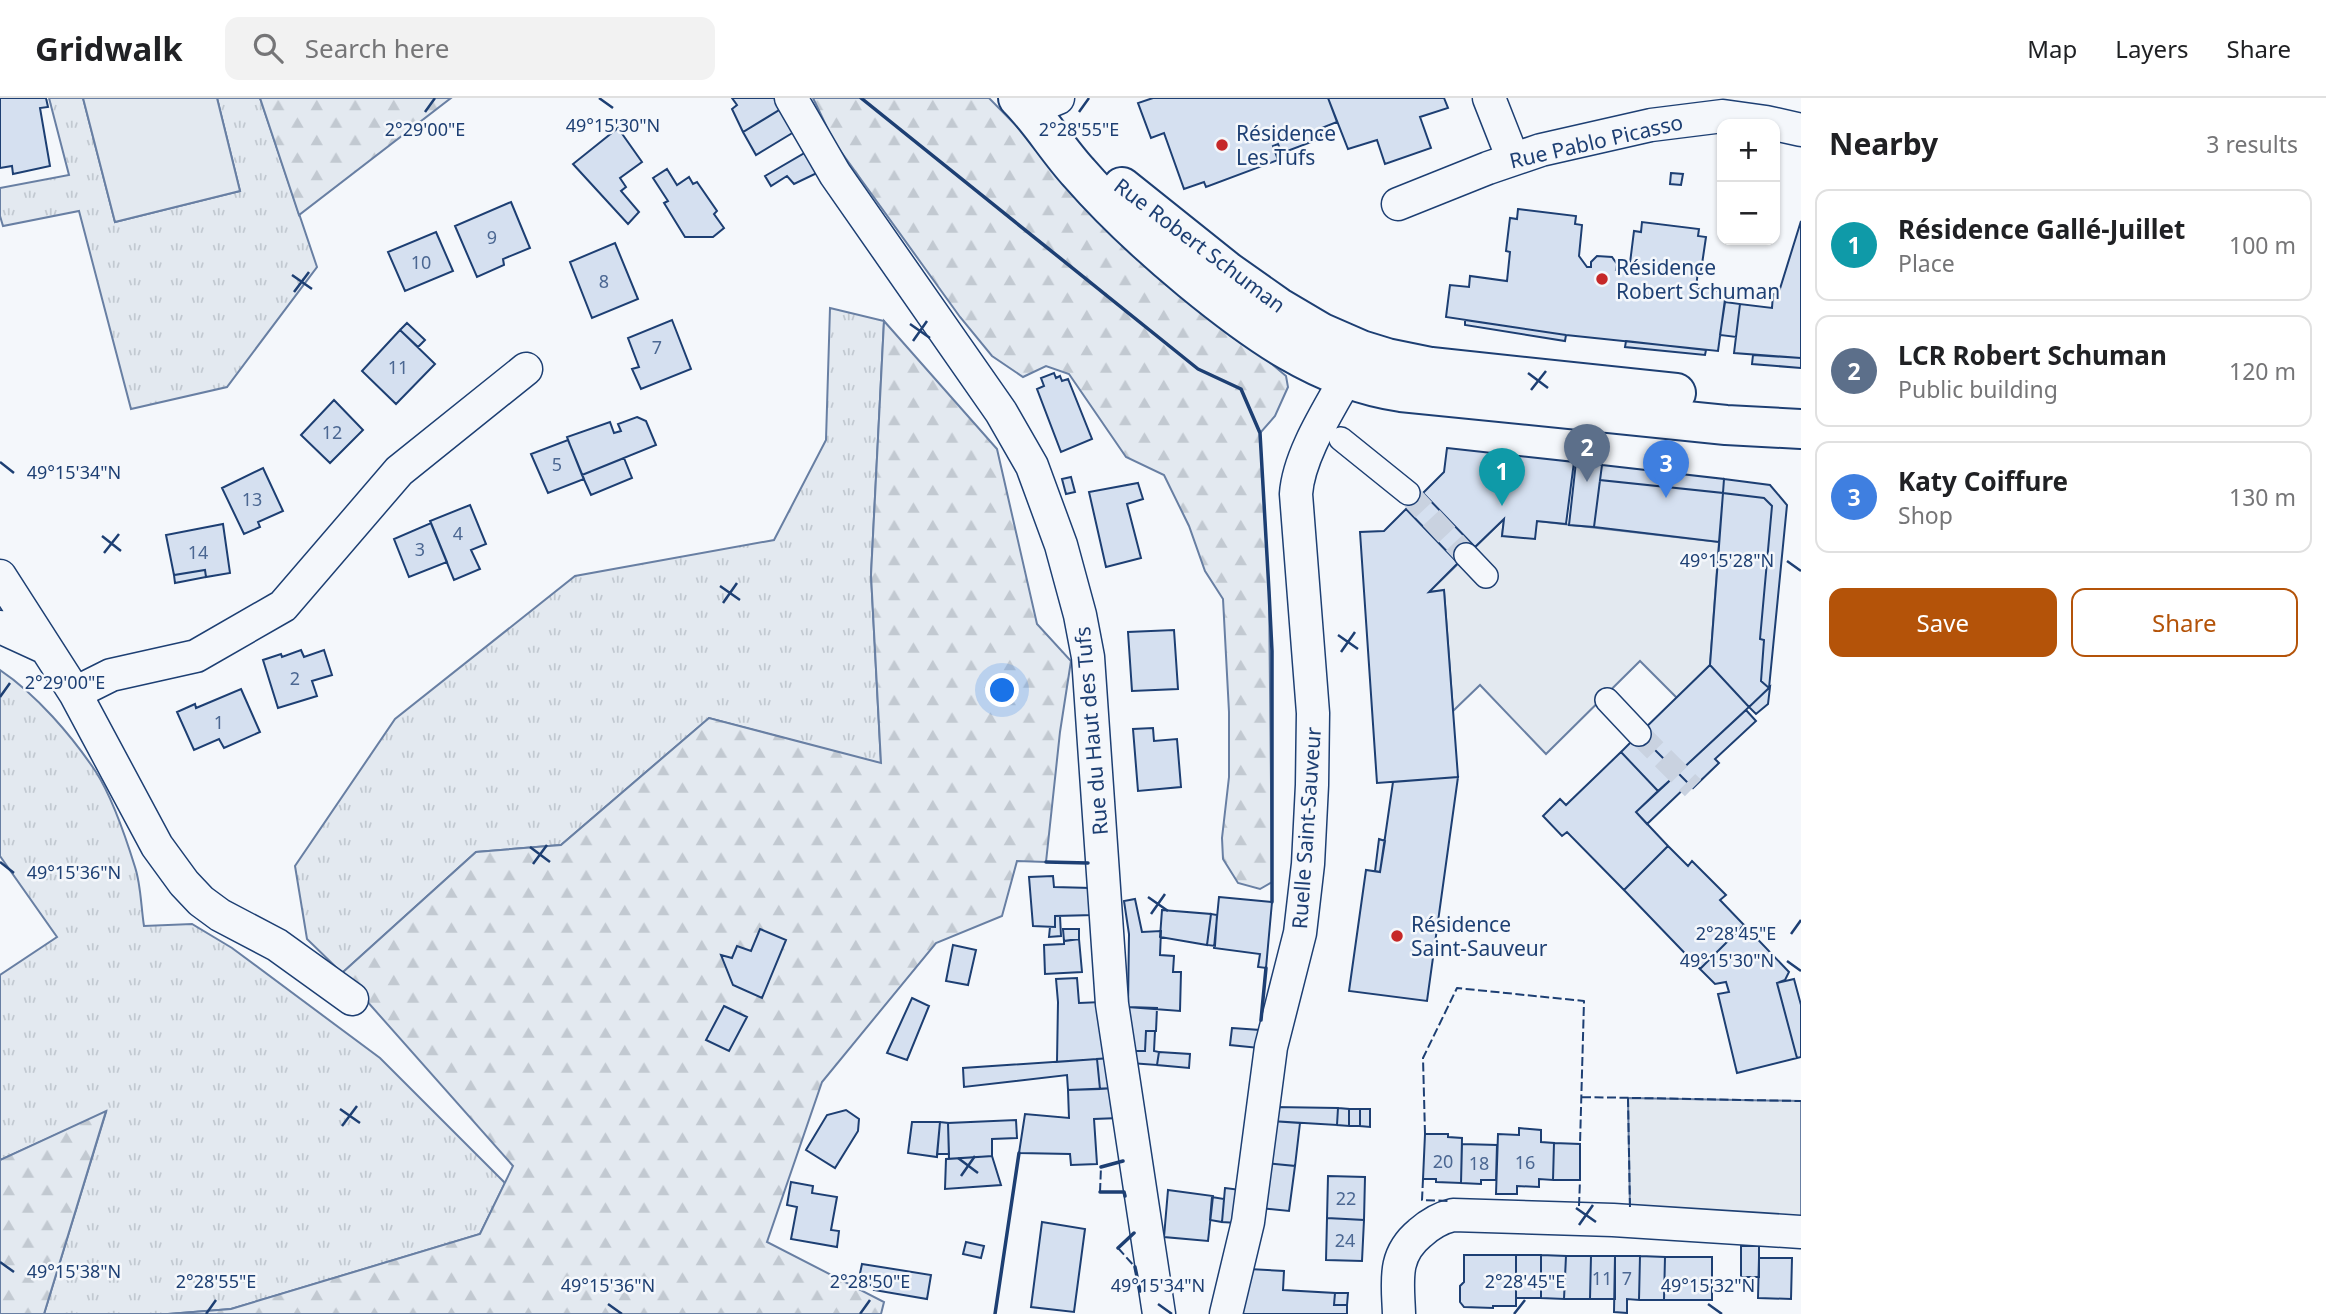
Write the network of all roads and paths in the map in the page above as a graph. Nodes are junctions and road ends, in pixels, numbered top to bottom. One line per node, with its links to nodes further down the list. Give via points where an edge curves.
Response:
1 (791, 98): 23 (street, Rue du Haut des Tufs, via 835,174 1001,412 1032,466 1061,545 1088,657 1112,1004)
2 (1489, 98): 5 (street)
3 (1035, 102): 7 (main road, Rue Robert Schuman, via 1142,204 1278,307 1322,332)
4 (1801, 130): 5 (street, Rue Pablo Picasso, via 1741,118 1703,117 1562,144)
5 (1513, 159): 6 (street, Rue Pablo Picasso)
6 (1398, 204)
7 (1354, 364): 9 (main road, Rue Robert Schuman, via 1387,358 1431,367); 10 (main road, Rue Robert Schuman, via 1381,389 1401,392); 24 (street, Ruelle Saint-Sauveur, via 1307,452 1297,482 1313,713 1308,864 1300,933 1271,1047 1248,1222)
8 (526, 369): 18 (street, via 399,471 283,606 196,656 111,674)
9 (1801, 407)
10 (1801, 429)
11 (1341, 439): 12 (street)
12 (1408, 493)
13 (1466, 555): 15 (street)
14 (0, 576): 17 (street)
15 (1486, 576)
16 (0, 627): 17 (street)
17 (46, 648): 18 (street)
18 (75, 693): 21 (street, via 157,846 184,883 220,915 277,946)
19 (1607, 700): 20 (street)
20 (1639, 734)
21 (352, 999)
22 (1801, 1232): 25 (street, via 1453,1215 1429,1225 1403,1250)
23 (1159, 1314)
24 (1226, 1314)
25 (1398, 1314)

